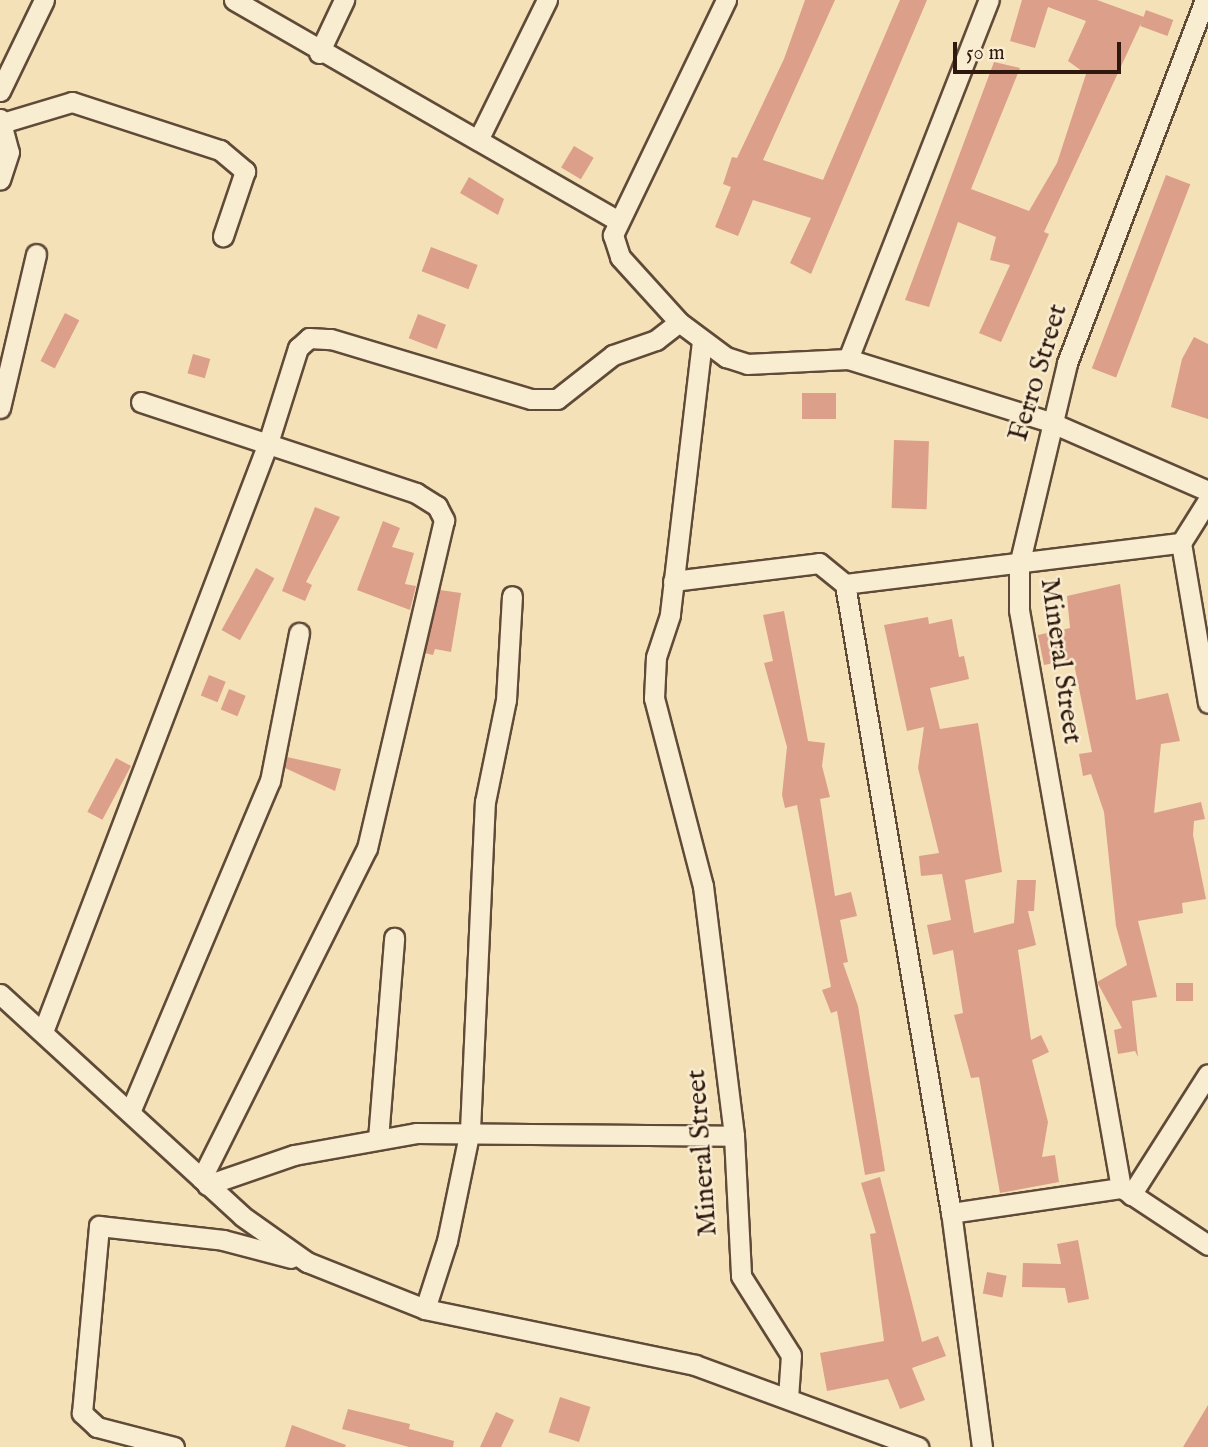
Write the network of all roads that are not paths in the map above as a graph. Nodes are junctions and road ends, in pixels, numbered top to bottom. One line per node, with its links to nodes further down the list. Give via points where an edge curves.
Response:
1 (44, 0): 9 (street)
2 (234, 0): 8 (street)
3 (344, 0): 8 (street)
4 (547, 0): 11 (street)
5 (726, 0): 13 (street, via 656,156)
6 (989, 0): 18 (street)
7 (1205, 0): 21 (street, Ferro Street, via 1128,197)
8 (319, 53): 11 (street)
9 (0, 91)
10 (1, 121): 12 (street, via 9,152); 14 (street, via 72,102 219,150 245,171)
11 (479, 138): 13 (street)
12 (0, 180)
13 (618, 221): 16 (street, via 613,235 620,257)
14 (223, 236)
15 (36, 254): 20 (street)
16 (679, 322): 17 (street); 22 (street, via 656,340 613,355 557,399 531,399 309,338 298,348)
17 (702, 341): 18 (street, via 747,364); 27 (street, Mineral Street)
18 (848, 359): 21 (street)
19 (141, 401): 22 (street)
20 (0, 408)
21 (1051, 422): 23 (street); 26 (street, Ferro Street)
22 (268, 443): 34 (street); 40 (street, via 416,493 437,506 444,520 368,848)
23 (1208, 491)
24 (1208, 500): 25 (street)
25 (1181, 542): 26 (street); 31 (street)
26 (1019, 565): 28 (street, Mineral Street); 41 (street, Mineral Street, via 1019,610)
27 (673, 582): 28 (street, via 819,563); 38 (street, Mineral Street, via 654,698 703,886)
28 (845, 584): 42 (street)
29 (512, 596): 37 (street, via 506,701 485,802)
30 (299, 632): 36 (street, via 270,781)
31 (1208, 704)
32 (394, 938): 39 (street)
33 (0, 994): 34 (street)
34 (44, 1029): 36 (street)
35 (1208, 1074): 41 (street)
36 (130, 1112): 40 (street)
37 (470, 1130): 38 (street); 39 (street); 45 (street, via 442,1264)
38 (734, 1136): 46 (street, Mineral Street, via 741,1276 792,1355)
39 (378, 1139): 40 (street, via 294,1155)
40 (204, 1182): 44 (street)
41 (1126, 1191): 42 (street); 43 (street)
42 (951, 1213): 49 (street)
43 (1208, 1245)
44 (307, 1262): 45 (street); 47 (street, via 223,1240 99,1226 82,1413 97,1427)
45 (425, 1309): 46 (street, via 657,1355)
46 (788, 1398): 48 (street)
47 (174, 1447)
48 (918, 1447)
49 (982, 1447)

